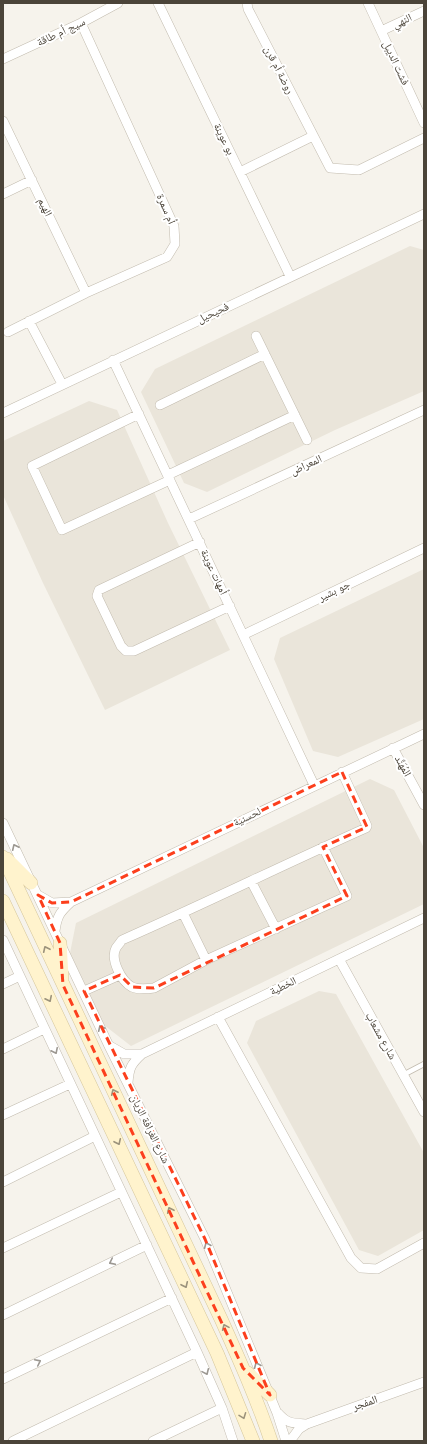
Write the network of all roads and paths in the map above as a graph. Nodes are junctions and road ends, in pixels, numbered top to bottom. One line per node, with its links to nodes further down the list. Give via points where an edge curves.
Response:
1 (118, 3): 6 (street, سيج أم طاقة)
2 (158, 3): 13 (street, بو عوينة)
3 (247, 3): 11 (street, روضة أم قرن)
4 (368, 3): 7 (street, فشت الديبل)
5 (424, 11): 7 (street, النهي)
6 (81, 23): 8 (street, سيج أم طاقة); 18 (street, أم سمرة, via 174,226 175,244 167,257)
7 (381, 31): 10 (street, فشت الديبل)
8 (3, 59)
9 (3, 121): 14 (street, الهيم)
10 (424, 123)
11 (313, 136): 12 (street, روضة أم قرن, via 330,168 359,170); 13 (street)
12 (424, 138)
13 (240, 172): 17 (street, بو عوينة)
14 (32, 180): 15 (street); 18 (street, الهيم)
15 (3, 194)
16 (424, 214): 17 (street, فحيحيل)
17 (290, 276): 23 (street, فحيحيل)
18 (86, 293): 19 (street, أم سمرة)
19 (30, 321): 20 (street, أم سمرة); 24 (street)
20 (8, 332)
21 (256, 336): 22 (street)
22 (265, 354): 25 (street); 29 (street)
23 (113, 360): 24 (street, فحيحيل); 28 (street, أمهات عوينة)
24 (62, 384): 27 (street, فحيحيل)
25 (160, 405)
26 (424, 410): 32 (street, المعراض)
27 (3, 413)
28 (139, 414): 31 (street, أمهات عوينة); 31 (street, via 32,466 62,530)
29 (295, 415): 30 (street); 31 (street)
30 (307, 440)
31 (169, 478): 32 (street, أمهات عوينة)
32 (189, 519): 33 (street, أمهات عوينة)
33 (200, 542): 35 (street, أمهات عوينة); 35 (street, via 99,590 98,596 121,646 126,651 134,652)
34 (424, 548): 36 (street, جو بشير)
35 (230, 606): 36 (street, أمهات عوينة)
36 (243, 635): 40 (street, أمهات عوينة)
37 (424, 734): 38 (street, لحسنية)
38 (393, 748): 39 (street, لحسنية); 41 (street, المُهَنَّد)
39 (342, 772): 40 (street, لحسنية); 43 (street, via 367,827)
40 (314, 785): 49 (street, لحسنية)
41 (424, 805)
42 (3, 822): 46 (street, شارع الغرافة الريان, one-way to 42)
43 (323, 847): 45 (street); 52 (street, via 347,896)
44 (3, 856): 46 (main road); 60 (main road, شارع الغرافة الريان, one-way to 44)
45 (251, 881): 50 (street); 52 (street)
46 (31, 883): 47 (street, شارع الغرافة الريان)
47 (38, 895): 49 (street, لحسنية, via 52,903); 53 (street, شارع الغرافة الريان)
48 (3, 901): 92 (main road, one-way to 92, via 217,1353)
49 (71, 902): 53 (street, لحسنية, via 56,919)
50 (183, 913): 56 (street); 57 (street, via 122,940 115,949 115,962)
51 (424, 918): 55 (street, الخطية)
52 (276, 930): 56 (street)
53 (58, 937): 60 (main road); 61 (street, شارع الغرافة الريان)
54 (3, 940): 58 (street)
55 (339, 959): 62 (street, الخطية); 68 (street, شارع مشعاب)
56 (206, 960): 57 (street, via 146,990 132,987)
57 (120, 975): 61 (street)
58 (20, 976): 59 (street); 63 (street)
59 (3, 984)
60 (63, 985): 82 (main road, شارع الغرافة الريان, one-way to 60)
61 (84, 991): 64 (street, شارع الغرافة الريان, one-way to 61)
62 (218, 1017): 66 (street, الخطية); 76 (street, via 351,1258 361,1268 377,1269)
63 (44, 1029): 65 (street); 69 (street, one-way to 69)
64 (109, 1046): 66 (street, الخطية, via 124,1054); 70 (street, شارع الغرافة الريان)
65 (3, 1049)
66 (142, 1054): 70 (street, الخطية, via 131,1066)
67 (424, 1064): 68 (lane)
68 (403, 1076): 71 (street, شارع مشعاب)
69 (70, 1084): 72 (street); 73 (street)
70 (128, 1084): 85 (street, شارع الغرافة الريان, one-way to 70, via 204,1240)
71 (424, 1112)
72 (3, 1116)
73 (95, 1136): 74 (street); 75 (street)
74 (3, 1182)
75 (121, 1192): 77 (street); 78 (street)
76 (424, 1243)
77 (147, 1245): 79 (street); 80 (street, one-way to 80)
78 (3, 1248)
79 (172, 1298): 81 (street); 83 (street, one-way to 79)
80 (3, 1315)
81 (197, 1352): 86 (street, one-way to 86); 89 (street)
82 (243, 1368): 85 (main road); 93 (main road, شارع الغرافة الريان)
83 (3, 1379)
84 (424, 1382): 88 (street, المفجر)
85 (270, 1395): 87 (street, شارع الغرافة الريان)
86 (222, 1408): 90 (street); 91 (street)
87 (277, 1413): 88 (street, المفجر, via 290,1423); 94 (street, شارع الغرافة الريان)
88 (307, 1424): 95 (street, المفجر, via 299,1429)
89 (13, 1441)
90 (153, 1441)
91 (234, 1441)
92 (253, 1441)
93 (271, 1441)
94 (286, 1441)
95 (290, 1441)

